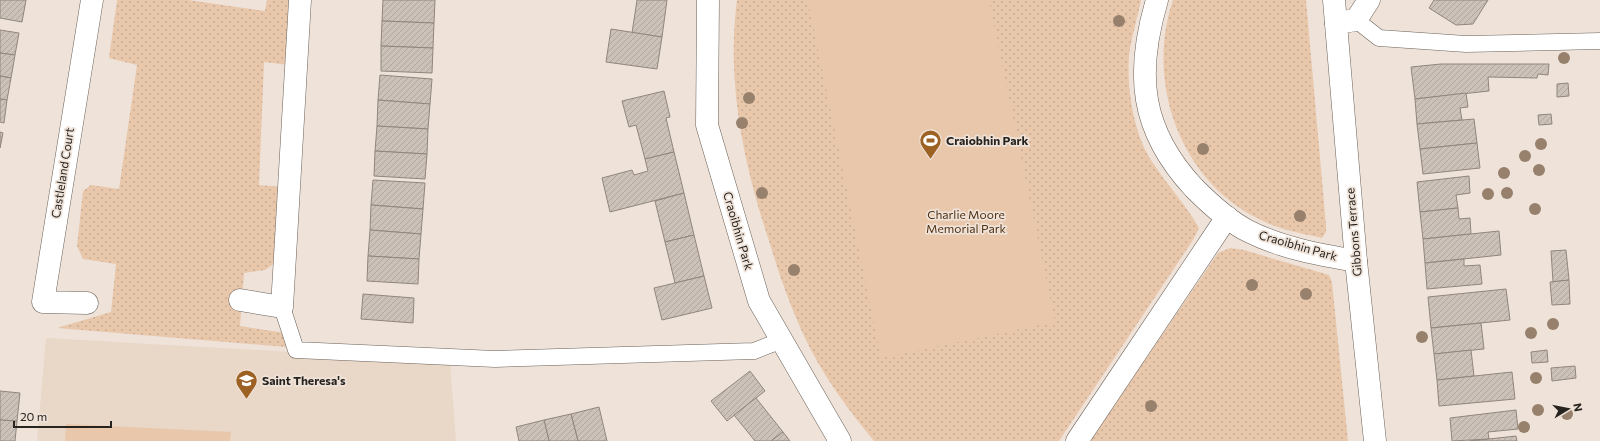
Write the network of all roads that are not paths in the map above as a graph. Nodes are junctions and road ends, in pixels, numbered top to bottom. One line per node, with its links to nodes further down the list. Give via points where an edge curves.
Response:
1 (92, 0): 12 (street, Castleland Court, via 42,302)
2 (300, 0): 13 (street)
3 (708, 0): 14 (street, Craoibhin Park, via 707,125 759,301)
4 (1156, 0): 9 (street, Craoibhin Park, via 1144,67 1145,89 1155,130 1176,168 1208,203)
5 (1334, 0): 7 (street, Gibbons Terrace)
6 (1369, 0): 7 (street)
7 (1346, 21): 8 (lane, via 1379,38 1466,44); 10 (street, Gibbons Terrace)
8 (1600, 41)
9 (1228, 217): 10 (street, Craoibhin Park, via 1248,231 1273,242); 16 (street)
10 (1356, 262): 17 (street, Gibbons Terrace)
11 (240, 300): 13 (street)
12 (87, 303)
13 (282, 306): 14 (lane, via 296,350 495,360 754,351)
14 (782, 340): 15 (street, Craoibhin Park)
15 (840, 441)
16 (1077, 441)
17 (1375, 441)

